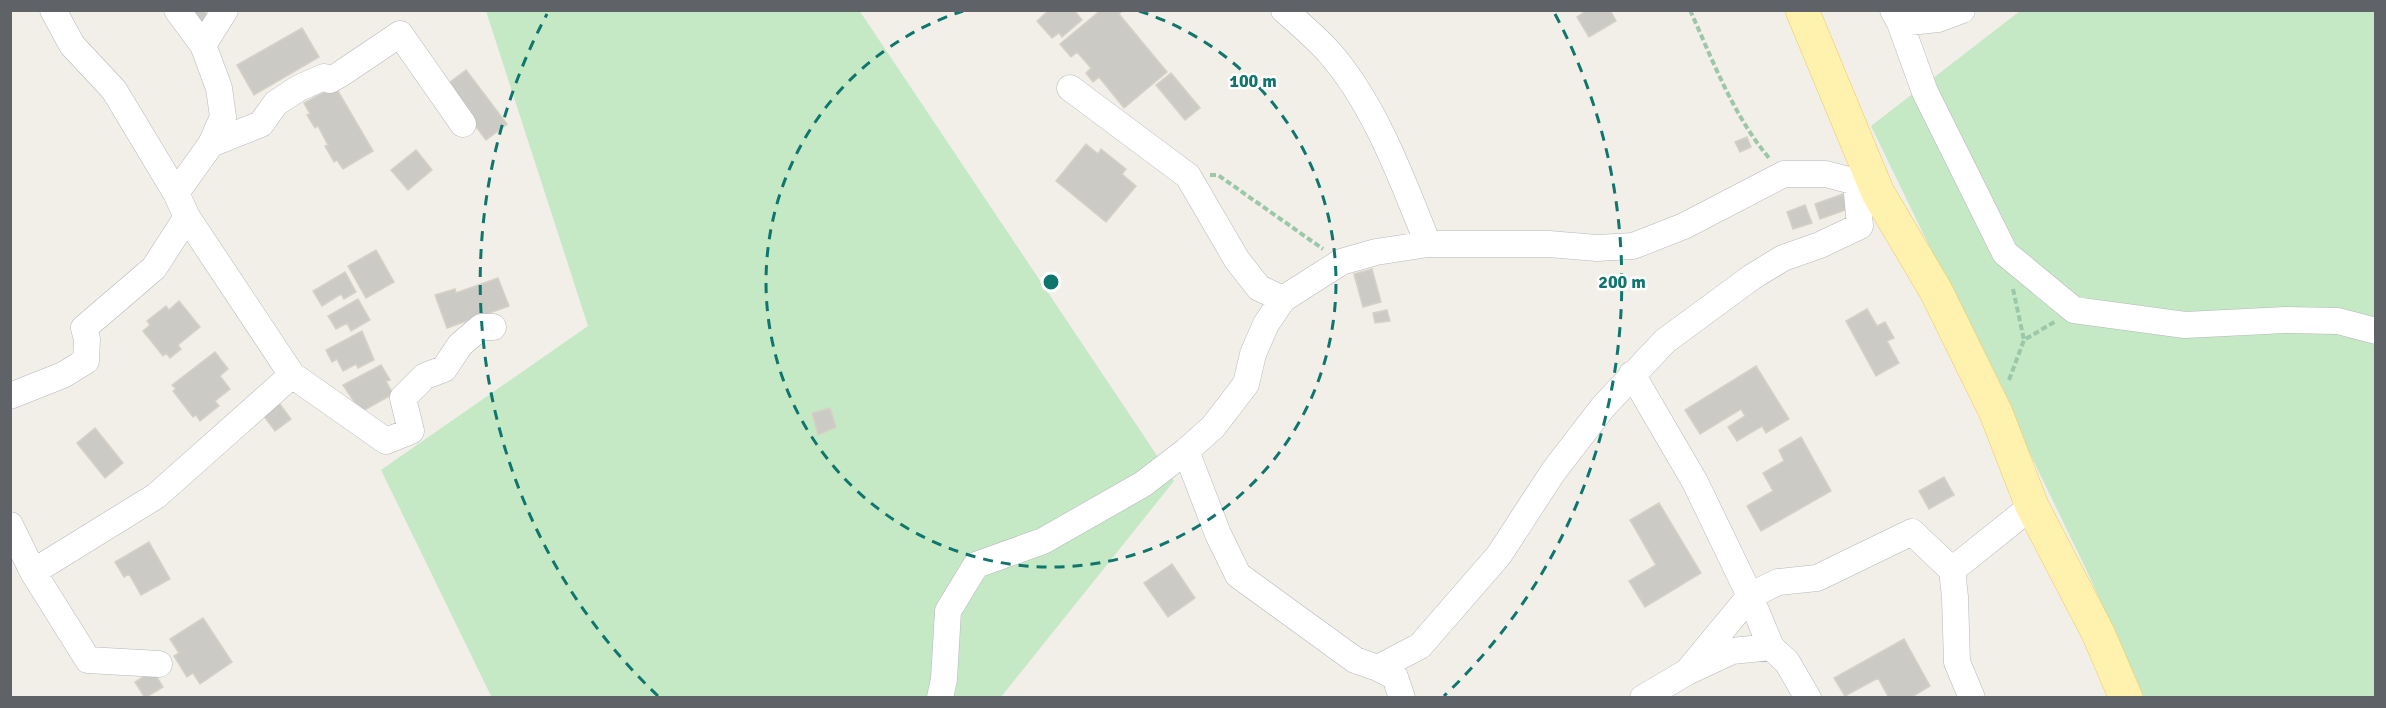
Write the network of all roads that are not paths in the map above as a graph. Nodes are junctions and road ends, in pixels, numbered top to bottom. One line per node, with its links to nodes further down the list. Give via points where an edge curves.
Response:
1 (53, 10): 13 (street, via 72,45 114,90)
2 (177, 10): 8 (street)
3 (225, 10): 8 (street)
4 (1284, 10): 15 (street, via 1328,52 1357,91 1385,142)
5 (1802, 10): 12 (main road)
6 (1962, 10): 7 (street, via 1938,19)
7 (1896, 17): 18 (street, via 1925,92 2005,253 2074,310 2186,325 2337,321)
8 (203, 45): 11 (street, via 219,88 223,117)
9 (1070, 88): 16 (street, via 1188,176 1237,260 1259,288)
10 (463, 124): 11 (street, via 400,34 330,80 324,77 299,88 276,103 261,124)
11 (210, 144): 13 (street)
12 (1867, 188): 15 (street, via 1826,174 1784,174 1684,226 1632,246); 19 (street, via 1860,226 1783,258 1752,277 1665,341); 23 (main road, via 1936,291 1996,413)
13 (176, 193): 14 (street)
14 (187, 217): 20 (street); 21 (street, via 154,268 84,328 86,361 63,375)
15 (1428, 244): 16 (street, via 1341,262)
16 (1283, 299): 22 (street, via 1253,354 1246,384 1213,427)
17 (493, 327): 20 (street, via 481,327 460,345 444,369 425,376 403,398 411,431 386,441)
18 (2376, 331)
19 (1632, 374): 27 (street, via 1695,482); 30 (street, via 1553,472 1499,555 1420,646)
20 (291, 375): 26 (street, via 156,496)
21 (10, 396)
22 (1186, 451): 30 (street, via 1238,575 1355,660); 32 (street, via 1143,484 1043,541 976,565 948,611)
23 (2032, 506): 25 (street); 37 (main road, via 2098,633)
24 (10, 525): 26 (street)
25 (1952, 570): 27 (street, via 1912,532 1817,578 1778,582); 36 (street, via 1957,662)
26 (33, 572): 29 (street, via 88,660)
27 (1750, 596): 28 (street); 31 (street)
28 (1771, 647): 31 (street, via 1732,651); 35 (street, via 1787,662)
29 (159, 664)
30 (1378, 668): 33 (street, via 1395,677)
31 (1687, 672): 34 (street)
32 (940, 698)
33 (1402, 698)
34 (1643, 698)
35 (1808, 698)
36 (1972, 698)
37 (2126, 698)

